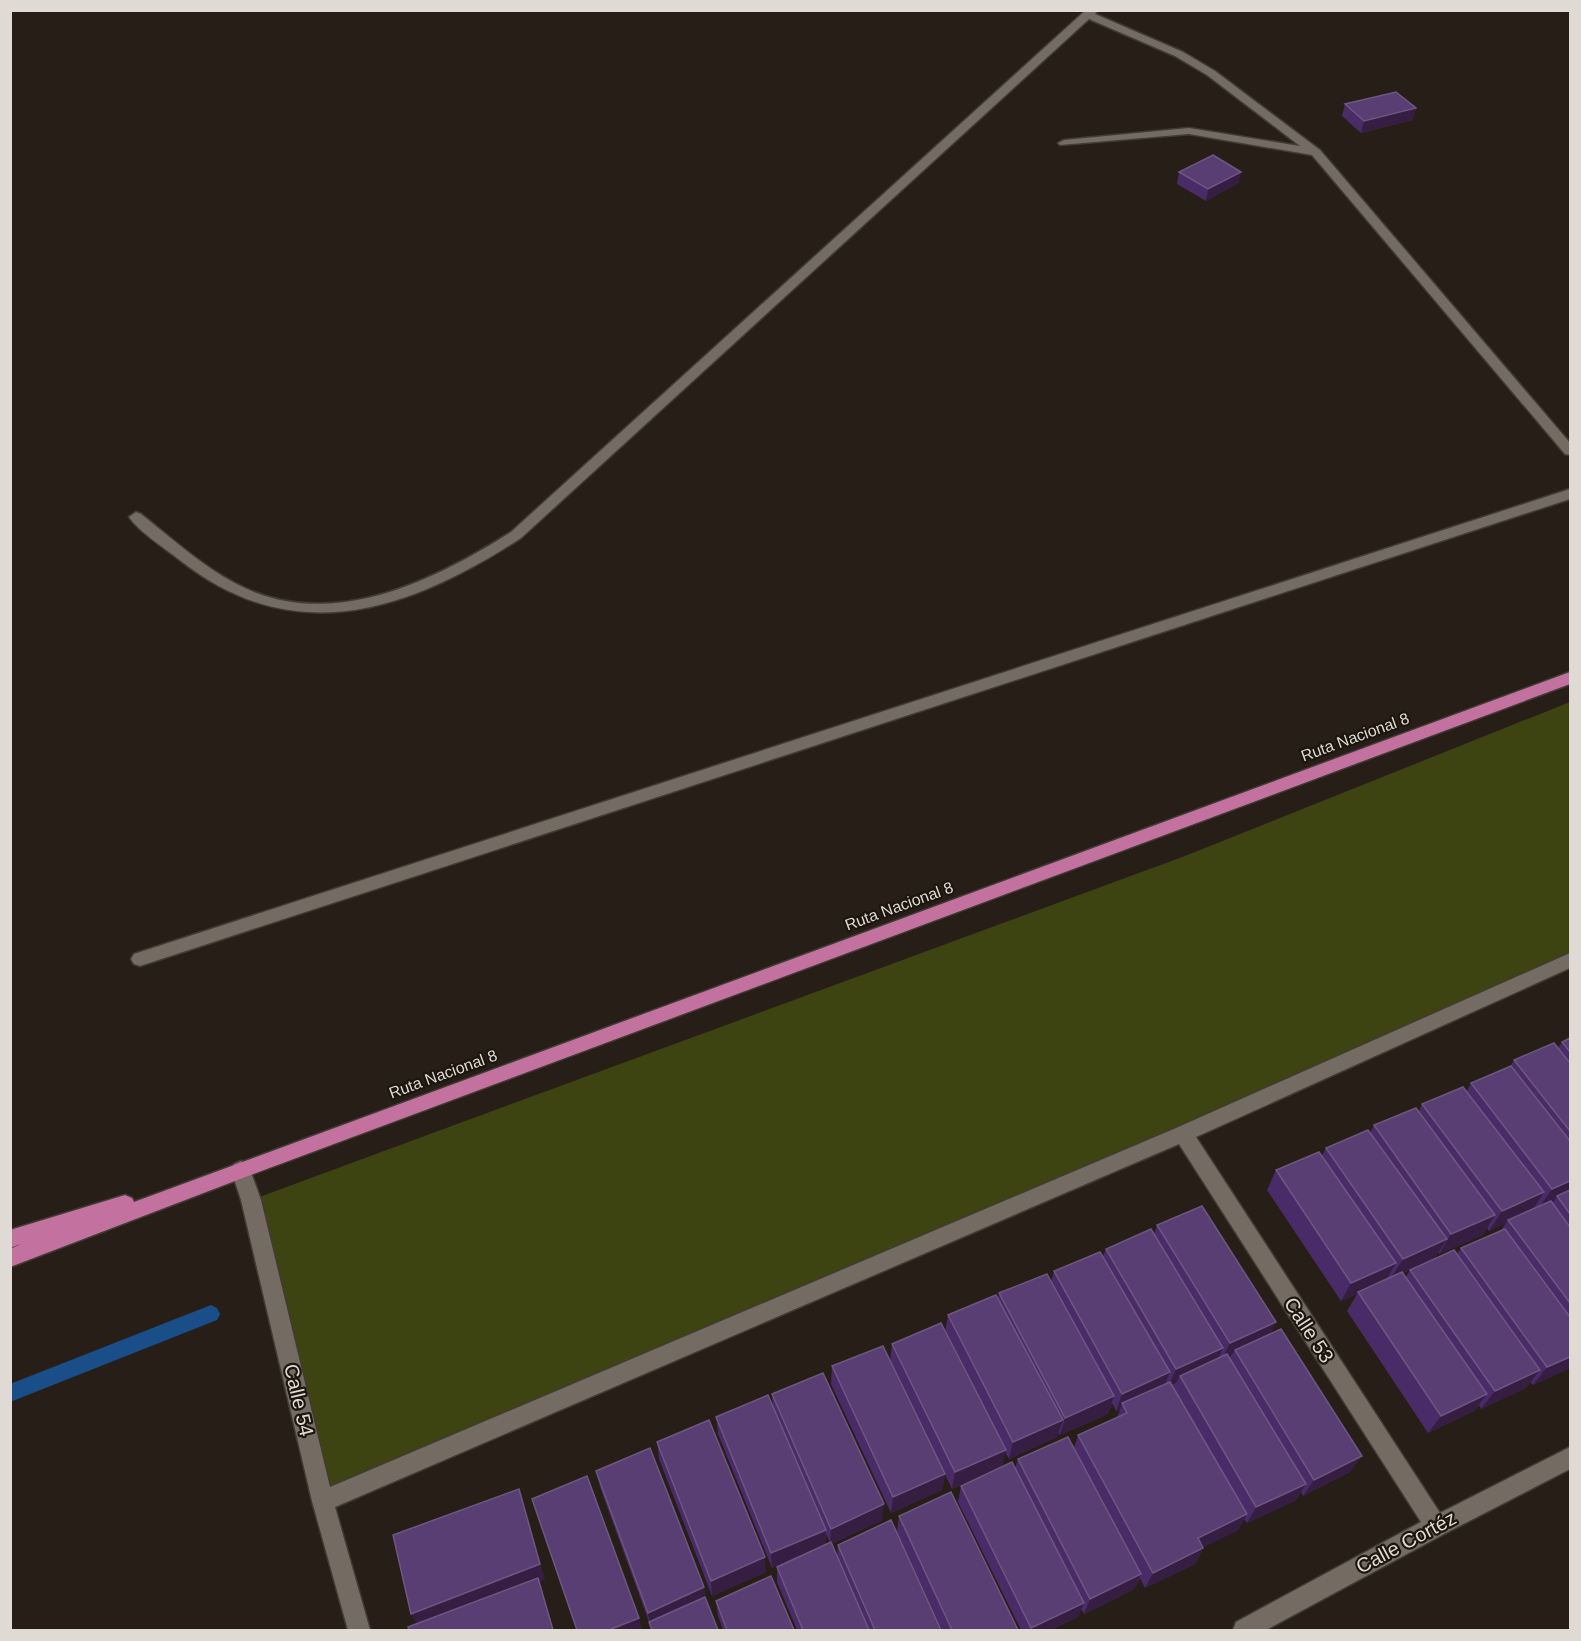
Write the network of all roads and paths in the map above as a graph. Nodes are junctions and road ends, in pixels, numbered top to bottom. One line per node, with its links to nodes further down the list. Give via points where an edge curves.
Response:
1 (1091, 13): 3 (street, via 1211,73); 6 (street, via 516,535 464,567 423,585 344,608 278,605 243,593 214,577)
2 (1064, 143): 3 (street, via 1189,131)
3 (1316, 152): 4 (street)
4 (1570, 451)
5 (1570, 494): 8 (street)
6 (136, 517)
7 (1570, 678): 11 (highway, Ruta Nacional 8)
8 (140, 959)
9 (1570, 960): 10 (street)
10 (1183, 1134): 15 (street); 16 (street, Calle 53)
11 (241, 1170): 12 (highway, Ruta Nacional 8); 13 (highway, Ruta Nacional 8); 15 (street, Calle 54)
12 (10, 1239)
13 (10, 1258)
14 (1570, 1458): 16 (street, Calle Cortéz)
15 (323, 1501): 17 (street, Calle 54)
16 (1436, 1526): 18 (street, Calle Cortéz)
17 (359, 1630)
18 (1244, 1630)

